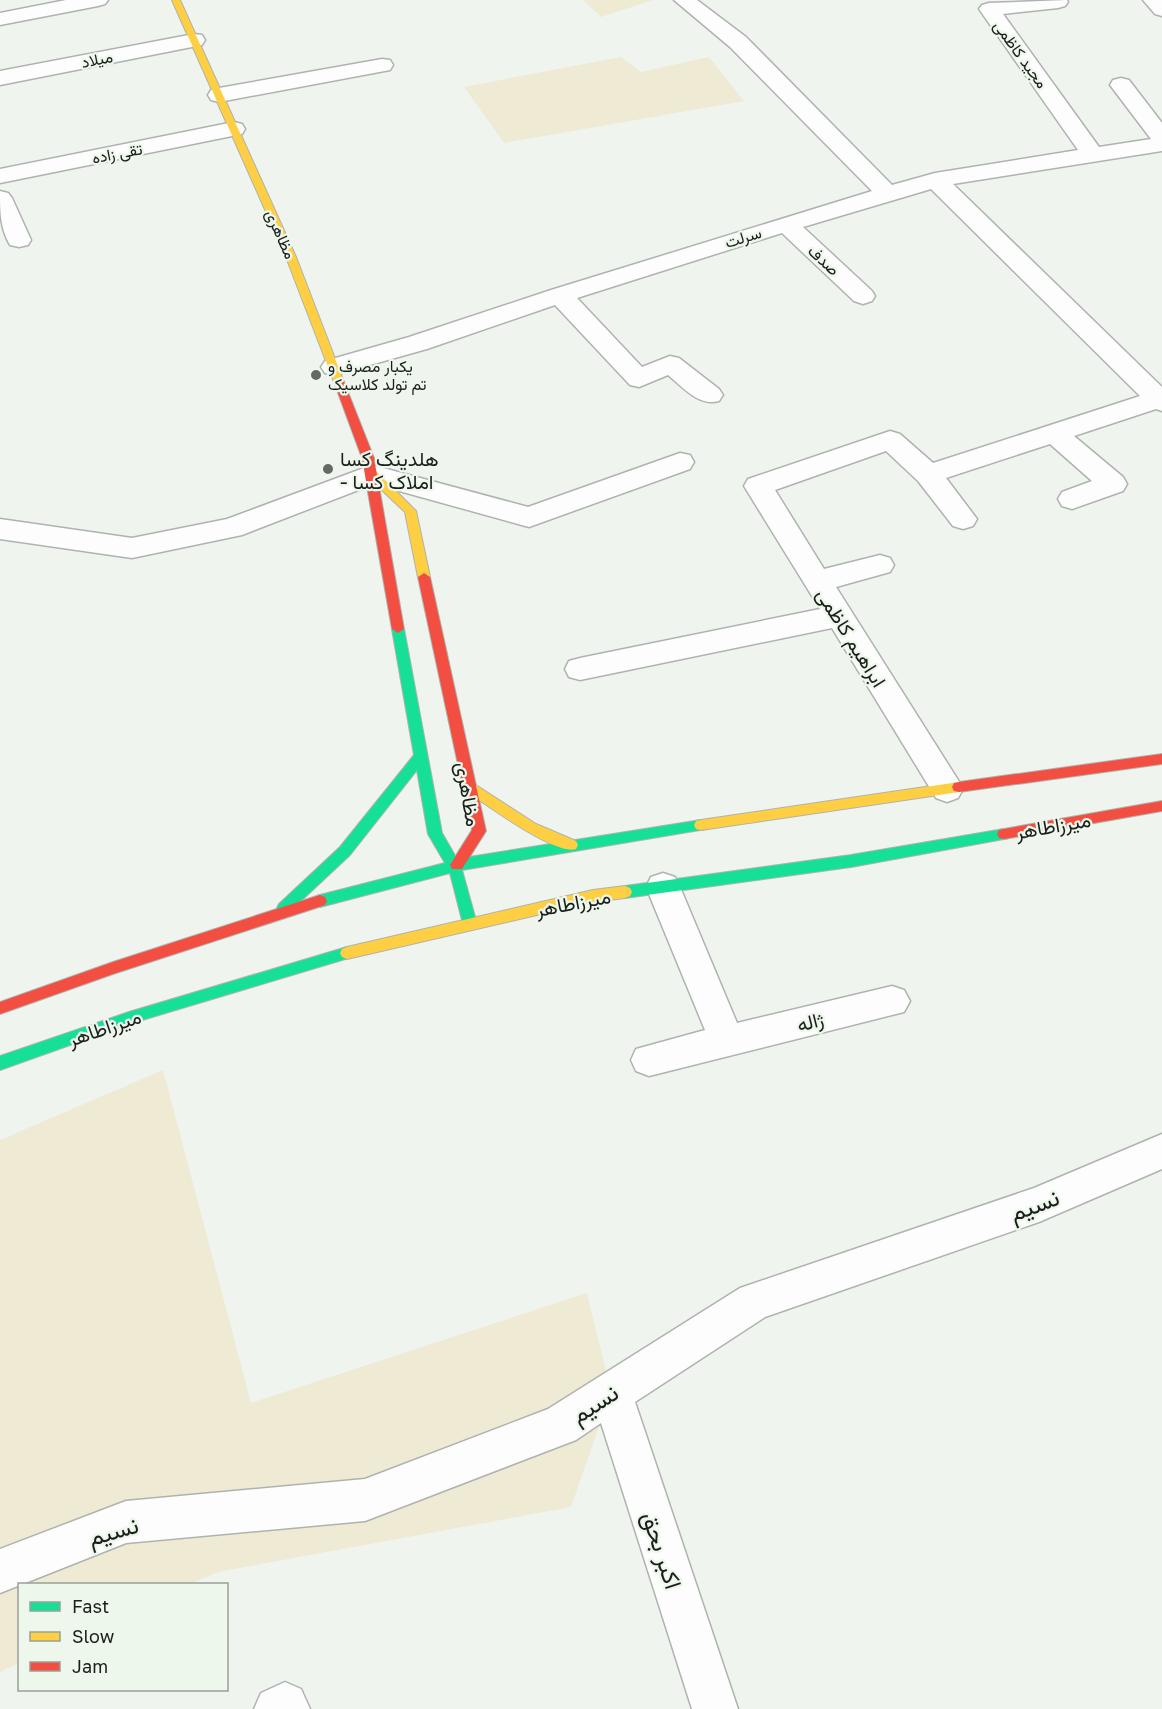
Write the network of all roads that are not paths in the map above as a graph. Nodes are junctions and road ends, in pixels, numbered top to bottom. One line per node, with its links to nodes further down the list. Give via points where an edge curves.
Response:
1 (98, 0): 7 (street)
2 (684, 0): 19 (street, via 738,42)
3 (1153, 0): 6 (street)
4 (179, 1): 8 (main road, مظاهری)
5 (1058, 2): 16 (street, مجید کاظمی, via 989,9)
6 (1162, 10)
7 (0, 20)
8 (194, 40): 10 (street, میلاد); 12 (main road, مظاهری)
9 (382, 64): 12 (street)
10 (0, 78)
11 (1121, 85): 14 (street)
12 (219, 95): 13 (main road, مظاهری)
13 (234, 129): 17 (street, تقی زاده); 25 (main road, مظاهری)
14 (1162, 138)
15 (1162, 144): 16 (street, سرلت)
16 (1093, 155): 18 (street, سرلت)
17 (0, 176)
18 (935, 180): 19 (street, سرلت); 27 (street)
19 (888, 194): 21 (street, سرلت)
20 (0, 198): 22 (street)
21 (786, 224): 23 (street, سرلت); 24 (street, صدف)
22 (19, 240)
23 (560, 295): 25 (street, سرلت); 26 (street, via 639,379 670,364)
24 (863, 296)
25 (334, 367): 30 (main road, مظاهری)
26 (710, 395)
27 (1161, 400): 28 (street)
28 (1054, 433): 31 (street); 32 (street, via 1113,484)
29 (680, 462): 30 (street, via 529,518)
30 (372, 474): 34 (street, via 232,528 132,548); 39 (main road, مظاهری); 41 (main road, مظاهری, via 410,511)
31 (928, 474): 33 (street); 36 (street, ابراهیم کاظمی, via 890,441 758,486)
32 (1072, 499)
33 (963, 519)
34 (0, 529)
35 (880, 565): 36 (street)
36 (817, 581): 37 (street, ابراهیم کاظمی)
37 (839, 616): 38 (street); 42 (street, ابراهیم کاظمی)
38 (580, 669)
39 (421, 756): 45 (main road, مظاهری, via 435,834); 47 (main road, via 345,851)
40 (1162, 759): 42 (main road)
41 (468, 785): 44 (main road, via 531,828); 45 (main road, مظاهری, via 479,831)
42 (946, 789): 44 (main road)
43 (1162, 806): 46 (main road, میرزاطاهر, via 851,861)
44 (571, 844): 45 (main road)
45 (455, 868): 47 (main road, via 352,891); 48 (main road)
46 (663, 887): 48 (main road, میرزاطاهر, via 593,896); 51 (street)
47 (277, 915): 50 (main road)
48 (470, 924): 53 (main road, میرزاطاهر, via 359,949 129,1018)
49 (892, 1001): 51 (street, ژاله)
50 (0, 1008)
51 (727, 1040): 52 (street, ژاله)
52 (649, 1059)
53 (0, 1063)
54 (1162, 1150): 55 (street, نسیم, via 1039,1204 754,1302)
55 (611, 1392): 56 (street, نسیم, via 561,1425 365,1500 126,1522); 59 (street, اکبر بحق)
56 (0, 1571)
57 (278, 1709): 58 (street, via 285,1705)
58 (287, 1709)
59 (715, 1709)

